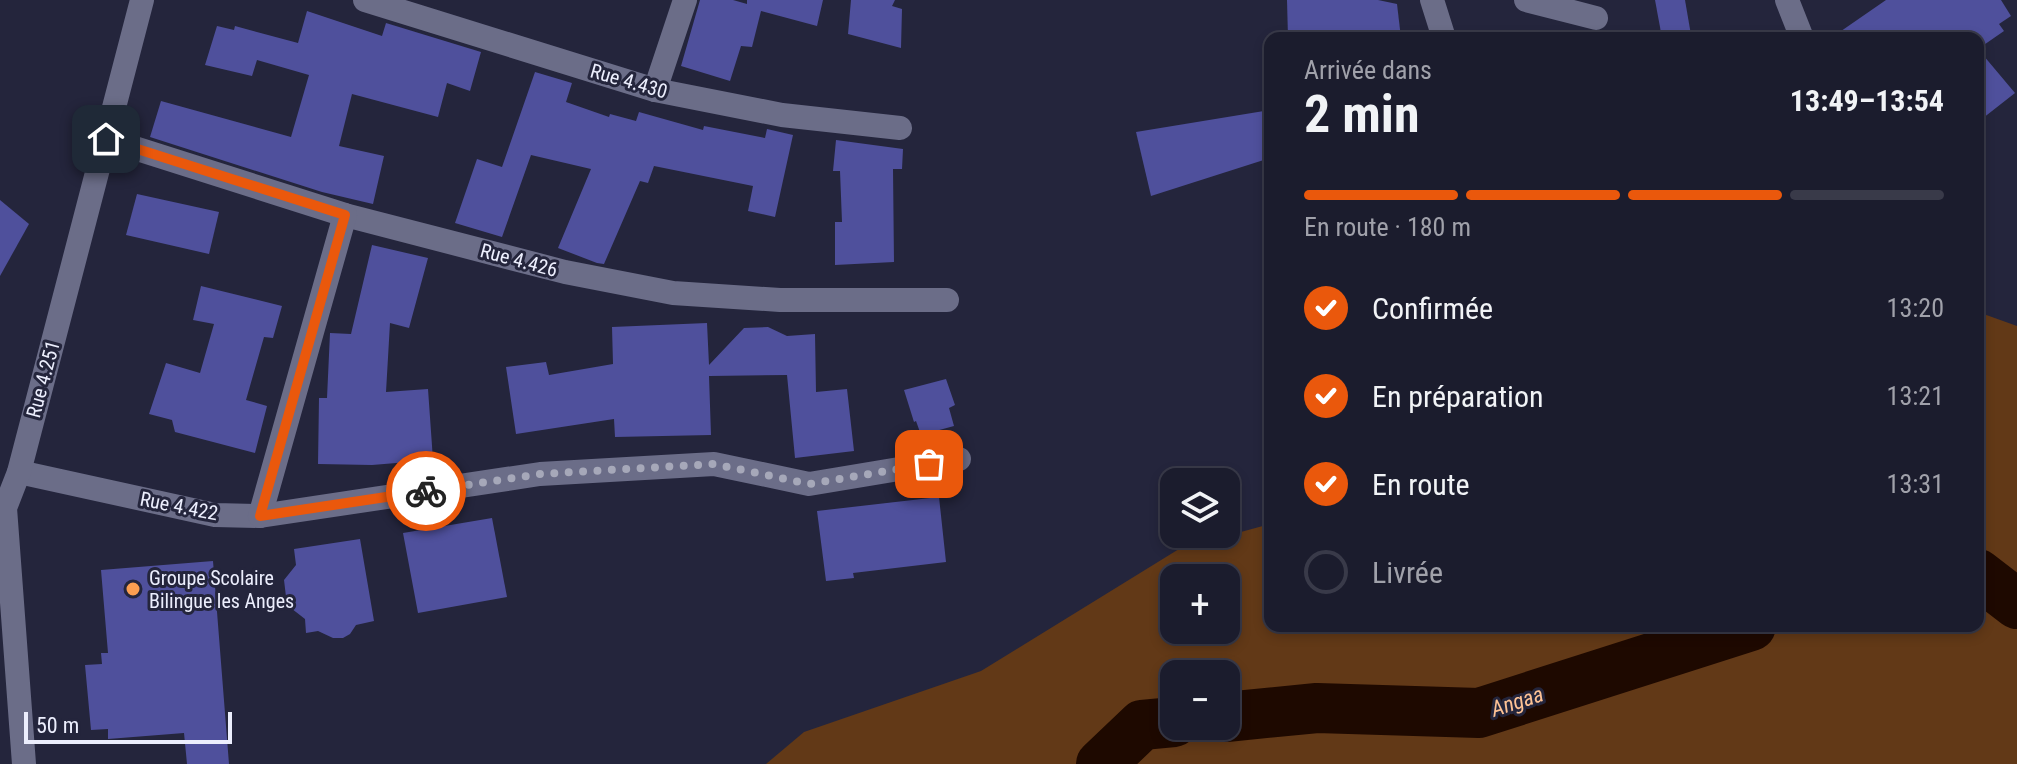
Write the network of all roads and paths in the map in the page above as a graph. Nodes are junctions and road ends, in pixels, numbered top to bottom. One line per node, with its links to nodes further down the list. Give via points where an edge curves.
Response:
1 (142, 0): 12 (street, Rue 4.251)
2 (365, 0): 10 (street, Rue 4.430)
3 (685, 0): 10 (street)
4 (1432, 0): 8 (street)
5 (1526, 0): 7 (street)
6 (1787, 0): 9 (street)
7 (1596, 18)
8 (1442, 32)
9 (1800, 32)
10 (655, 90): 11 (street, Rue 4.430, via 782,115)
11 (900, 128)
12 (106, 139): 13 (street, Rue 4.426); 16 (street, Rue 4.251)
13 (345, 215): 14 (street, Rue 4.426, via 565,272 673,293 780,300); 18 (street)
14 (947, 300)
15 (959, 459): 18 (street, Rue 4.422, via 809,484 714,464 540,474)
16 (19, 472): 17 (street, Rue 4.251); 18 (street, Rue 4.422, via 215,515)
17 (2, 508): 19 (street, Rue 4.251)
18 (260, 516)
19 (24, 764)

